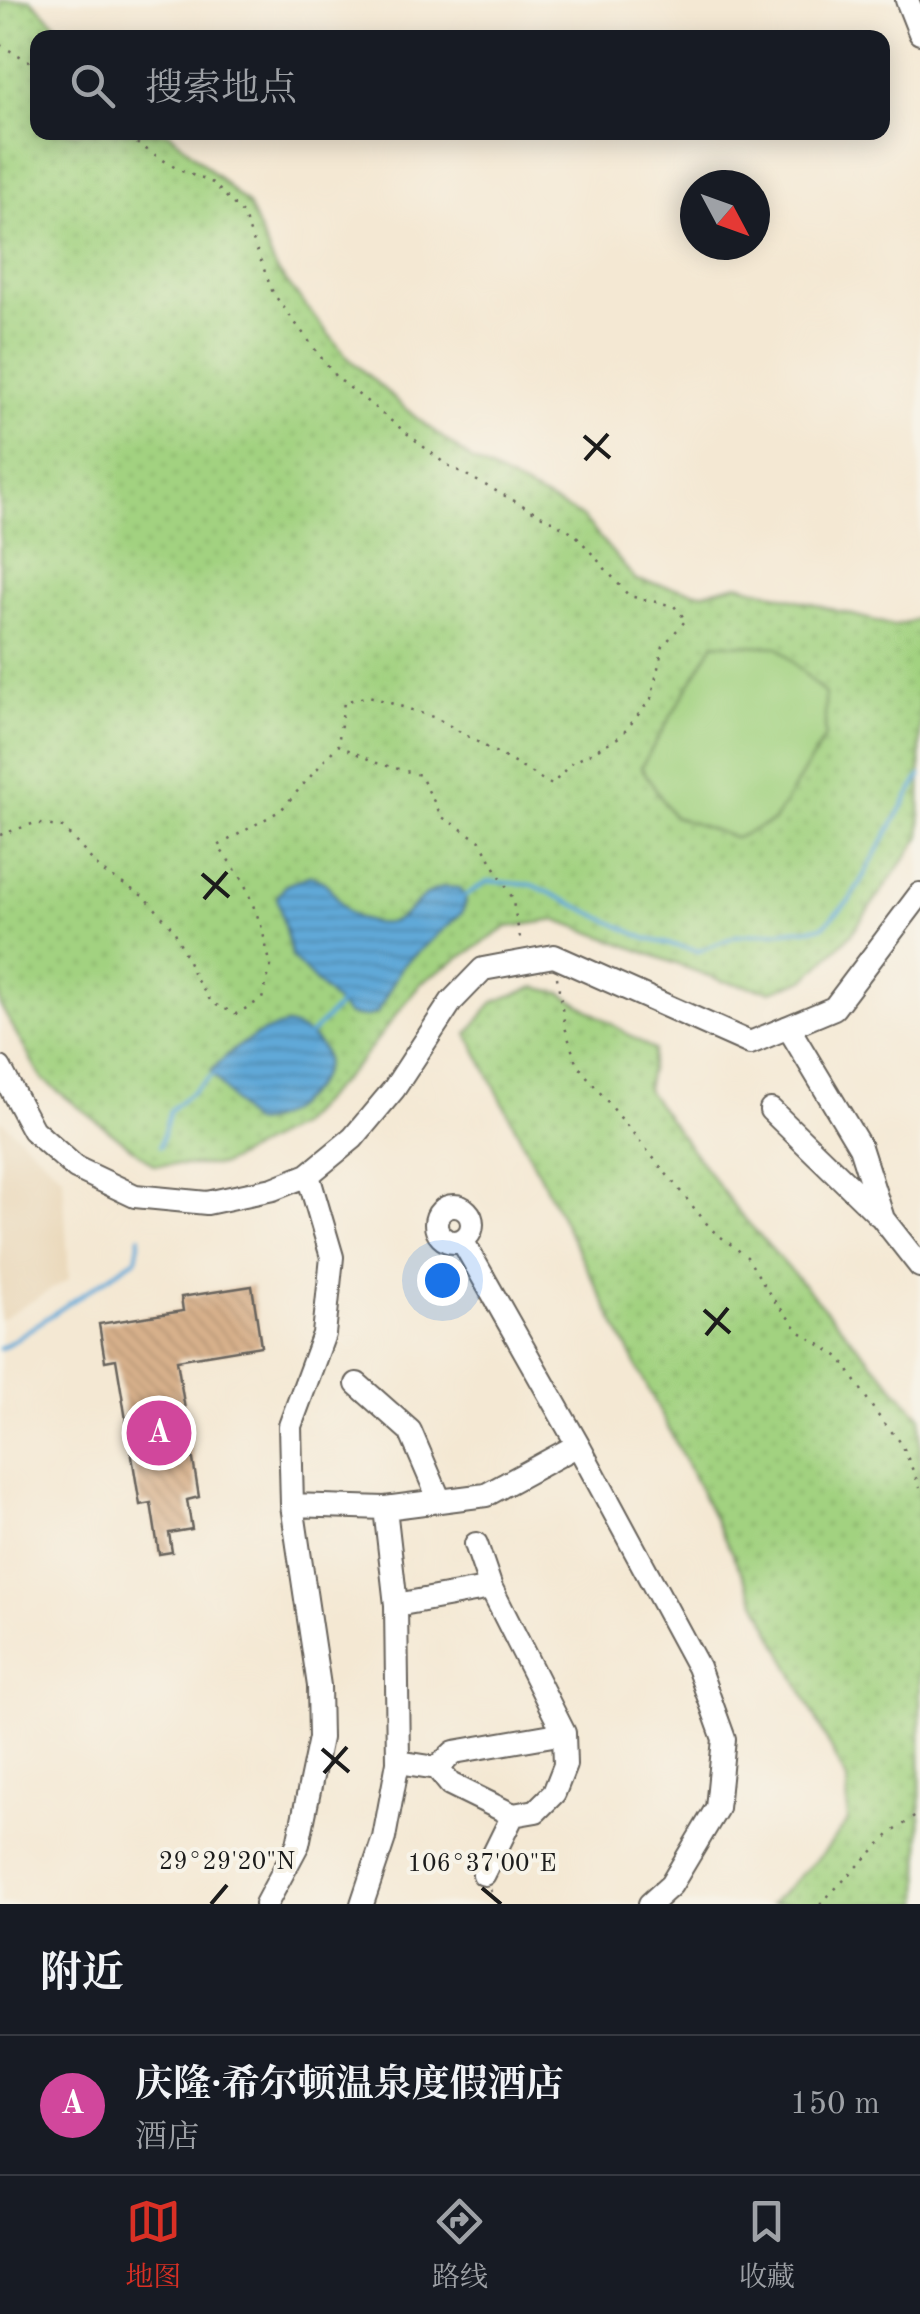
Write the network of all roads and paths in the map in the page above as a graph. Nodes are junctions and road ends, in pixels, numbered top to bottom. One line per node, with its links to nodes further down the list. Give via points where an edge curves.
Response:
1 (908, 0): 2 (street)
2 (920, 33)
3 (0, 44): 4 (path)
4 (30, 61)
5 (132, 140): 6 (path, via 214,184 243,214 273,294 335,376 444,463 574,534 630,596 674,606 686,620 663,646 651,699 621,736 568,765 552,784 436,718 370,696 344,702)
6 (338, 746): 7 (path, via 281,810 218,846 242,880 271,966 262,999 236,1014 212,1003 174,930 146,898 102,871 63,828 35,823); 10 (path, via 420,775 442,817 480,841 512,897)
7 (0, 836)
8 (920, 894): 11 (street, via 834,1008)
9 (554, 956): 10 (street); 11 (street, via 750,1043); 20 (path, via 576,1063 712,1230 747,1257 800,1332 841,1358 902,1444)
10 (524, 961): 14 (street, via 484,968 451,1002 353,1138)
11 (788, 1028): 15 (street, via 860,1147)
12 (0, 1068): 14 (street, via 33,1130 76,1168 135,1196 207,1203)
13 (771, 1110): 15 (street)
14 (308, 1175): 22 (street, via 332,1257 324,1334 290,1426)
15 (883, 1219): 17 (street)
16 (462, 1240): 19 (street)
17 (920, 1266)
18 (357, 1384): 21 (street, via 410,1432)
19 (578, 1446): 21 (street, via 486,1495); 35 (street, via 698,1667 724,1739 716,1808 671,1884)
20 (920, 1488)
21 (440, 1500): 23 (street)
22 (292, 1506): 23 (street); 34 (street, via 319,1686 320,1738 298,1844)
23 (384, 1508): 26 (street)
24 (476, 1544): 25 (street)
25 (491, 1588): 26 (street); 27 (street)
26 (396, 1604): 28 (street)
27 (564, 1733): 29 (street, via 454,1752); 31 (street, via 565,1766 554,1793 536,1811)
28 (398, 1762): 29 (street); 33 (street)
29 (437, 1768): 31 (street, via 450,1784)
30 (920, 1813): 36 (path)
31 (513, 1815): 32 (street)
32 (484, 1874)
33 (365, 1903)
34 (266, 1904)
35 (650, 1904)
36 (820, 1904)

